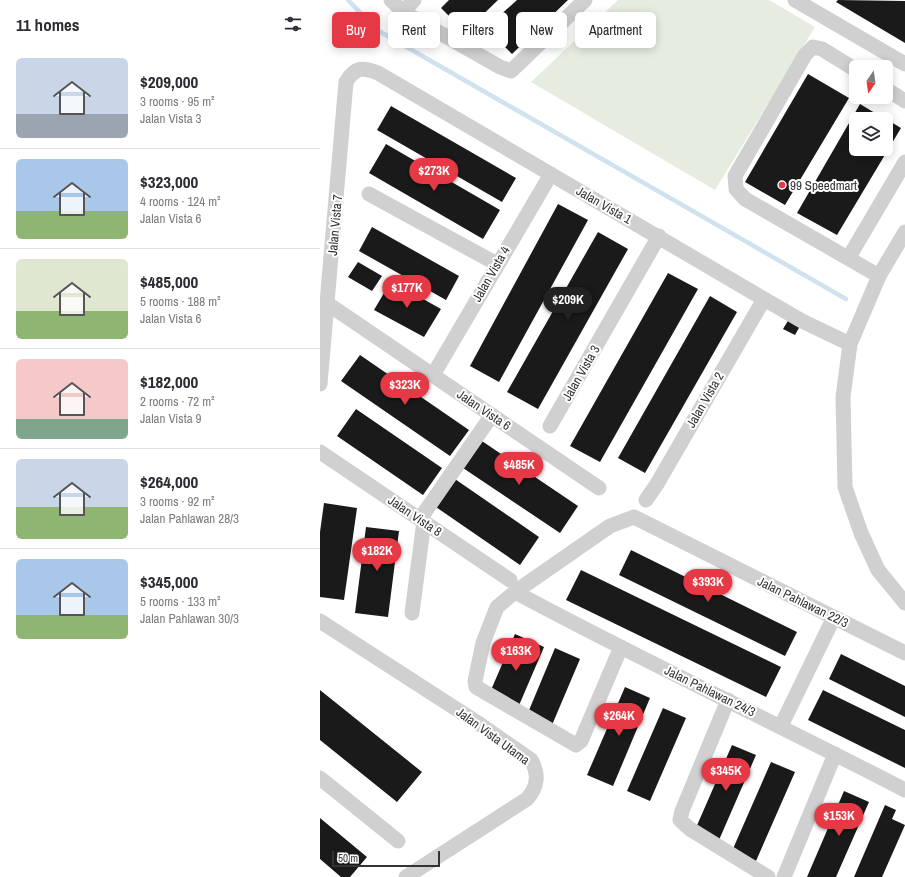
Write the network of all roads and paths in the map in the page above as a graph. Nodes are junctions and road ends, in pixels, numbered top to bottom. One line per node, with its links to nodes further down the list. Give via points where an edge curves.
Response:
1 (391, 0): 6 (street)
2 (414, 0): 6 (street)
3 (584, 0): 7 (street, via 511,71)
4 (795, 0): 5 (street)
5 (816, 5): 8 (street)
6 (403, 12)
7 (440, 33)
8 (905, 64)
9 (849, 66): 18 (street, via 822,49 813,47 805,55 735,176 736,189 744,199)
10 (357, 70): 14 (street, Jalan Vista 1, via 378,73); 22 (street, Jalan Vista 7, via 346,82)
11 (893, 93): 12 (street)
12 (905, 101)
13 (905, 162): 18 (street)
14 (551, 174): 17 (street, Jalan Vista 1); 19 (street, Jalan Vista 4)
15 (369, 194): 19 (street)
16 (905, 232): 20 (street)
17 (659, 236): 21 (street, Jalan Vista 1); 27 (street, Jalan Vista 3)
18 (849, 257): 20 (street)
19 (497, 264): 24 (street, Jalan Vista 4)
20 (879, 276): 23 (street)
21 (764, 299): 23 (street, Jalan Vista 1); 30 (street, Jalan Vista 2)
22 (328, 304): 24 (street, Jalan Vista 6); 25 (street, Jalan Vista 7)
23 (850, 344): 33 (street, via 843,397 845,487 861,533 878,570)
24 (433, 375): 26 (street, Jalan Vista 6)
25 (320, 384)
26 (492, 416): 29 (street, Jalan Vista 6); 31 (street)
27 (550, 426)
28 (320, 452): 31 (street, Jalan Vista 8)
29 (599, 488)
30 (646, 500)
31 (422, 520): 32 (street, Jalan Vista 8); 34 (street)
32 (512, 586): 35 (street, Jalan Pahlawan 22/3, via 610,526 634,517); 37 (street, Jalan Pahlawan 24/3); 37 (street, Jalan Pahlawan 22/3, via 497,607 483,642 476,687 570,743 576,745 581,741)
33 (905, 603)
34 (412, 613)
35 (834, 617): 38 (street, Jalan Pahlawan 22/3); 40 (street)
36 (320, 621): 45 (street, Jalan Vista Utama, via 478,723 531,760 534,766 536,786 527,799)
37 (621, 647): 39 (street, Jalan Pahlawan 24/3)
38 (905, 654)
39 (728, 700): 40 (street, Jalan Pahlawan 24/3); 46 (street, via 680,820 690,830)
40 (781, 726): 41 (street, Jalan Pahlawan 24/3)
41 (835, 754): 43 (street, Jalan Pahlawan 24/3); 47 (street)
42 (320, 778): 44 (street)
43 (905, 790)
44 (398, 841)
45 (406, 877)
46 (768, 877)
47 (784, 877)

